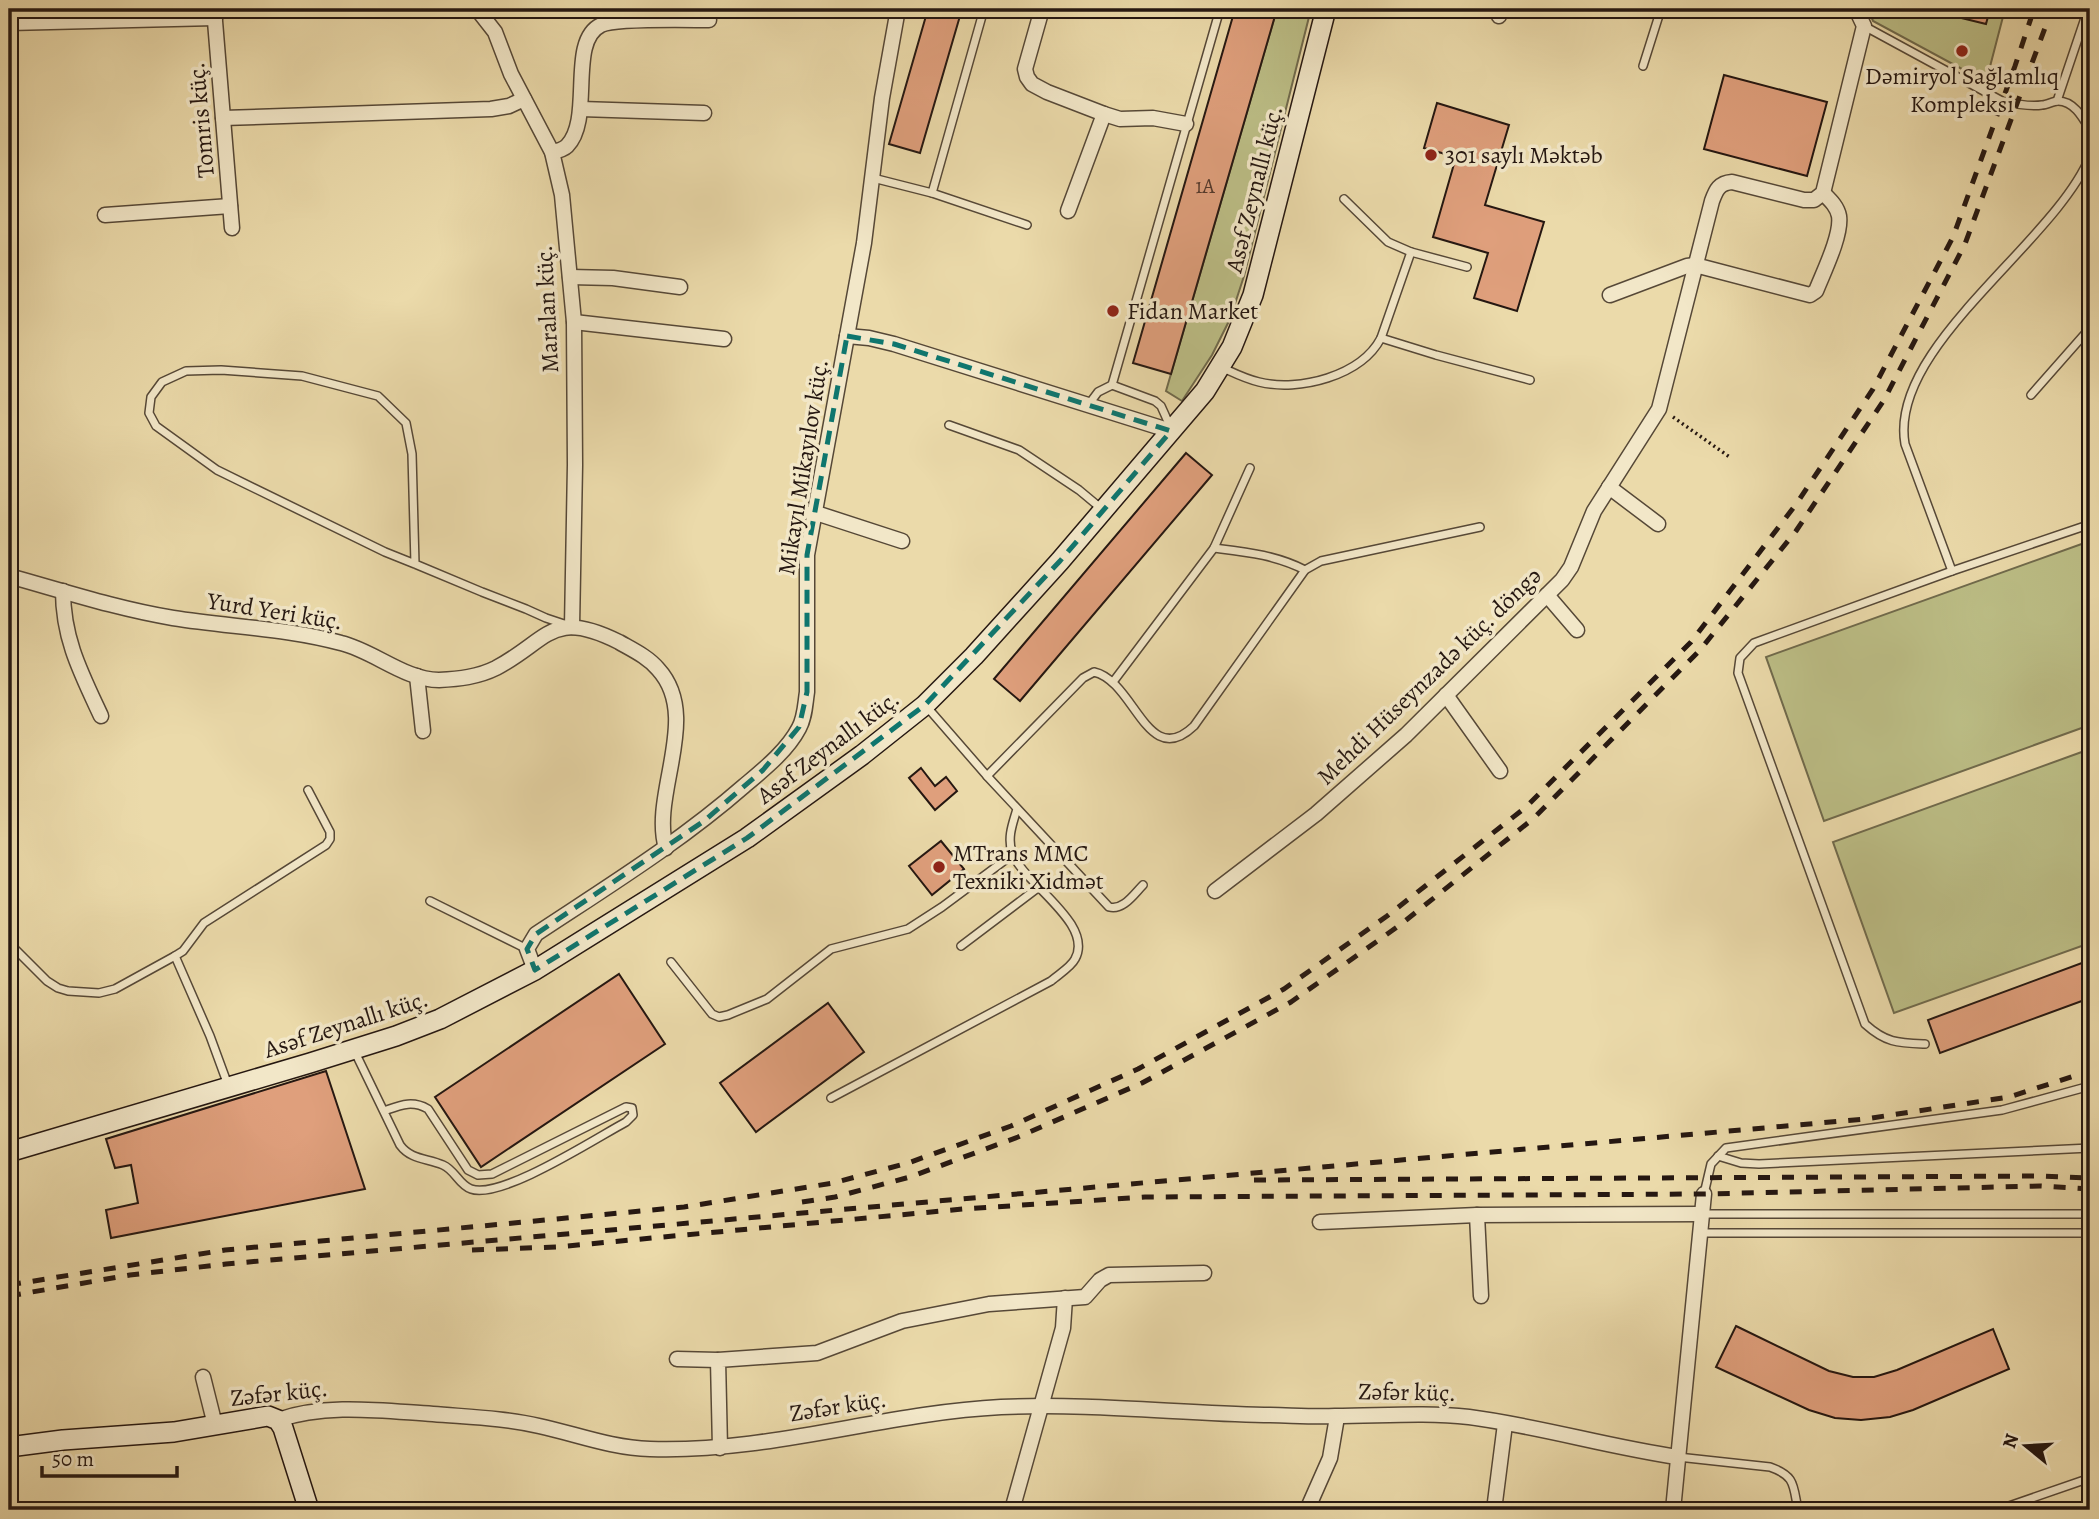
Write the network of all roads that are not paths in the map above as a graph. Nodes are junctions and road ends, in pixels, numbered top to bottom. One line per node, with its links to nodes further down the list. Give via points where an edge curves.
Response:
1 (477, 9): 15 (street, Maralan küç., via 495,32)
2 (898, 9): 25 (street, Mikayıl Mikayılov küç.)
3 (985, 9): 26 (lane)
4 (1042, 9): 19 (street, via 1027,58 1027,78 1047,92)
5 (1220, 9): 21 (lane)
6 (1326, 9): 45 (main road, Asəf Zeynallı küç., via 1253,295)
7 (1661, 9): 14 (lane)
8 (1856, 9): 13 (street)
9 (2088, 9): 16 (lane)
10 (215, 13): 12 (street); 20 (street, Tomris küç.)
11 (709, 20): 17 (street, via 600,25 586,41)
12 (9, 23)
13 (1864, 26): 16 (lane, via 2002,101 2042,105); 27 (street)
14 (1643, 66)
15 (524, 99): 20 (street, via 491,109); 23 (street, Maralan küç.)
16 (2057, 101): 22 (lane, via 2077,109)
17 (581, 109): 18 (street); 23 (street, via 567,146)
18 (704, 113)
19 (1104, 114): 21 (street); 30 (street)
20 (223, 118): 29 (street, Tomris küç.)
21 (1186, 124): 47 (lane)
22 (2090, 130)
23 (552, 152): 37 (street, Maralan küç., via 562,195)
24 (2090, 156): 63 (lane, via 2066,197 1966,310 1909,395 1902,429 1905,444)
25 (873, 178): 26 (lane); 42 (street, Mikayıl Mikayılov küç.)
26 (933, 193): 32 (lane)
27 (1823, 193): 35 (street, Mehdi Hüseynzadə küç. döngə, via 1804,200 1732,181 1723,183 1712,201); 35 (street, via 1835,205 1838,230 1816,291 1810,295)
28 (1344, 199): 34 (lane, via 1388,242)
29 (230, 206): 31 (street); 33 (street, Tomris küç.)
30 (1069, 211)
31 (105, 215)
32 (1027, 225)
33 (232, 228)
34 (1411, 251): 36 (lane); 43 (lane)
35 (1695, 265): 39 (street); 53 (street, Mehdi Hüseynzadə küç. döngə, via 1659,409)
36 (1467, 267)
37 (570, 277): 38 (street); 40 (street, Maralan küç.)
38 (680, 286)
39 (1610, 295)
40 (574, 322): 44 (street); 67 (street, Maralan küç.)
41 (2090, 328): 48 (lane)
42 (847, 336): 49 (street, via 894,344); 55 (street, Mikayıl Mikayılov küç.)
43 (1381, 338): 45 (lane, via 1362,362 1318,380 1273,385); 46 (lane)
44 (724, 339)
45 (1221, 367): 51 (main road, Asəf Zeynallı küç.)
46 (1530, 380)
47 (1112, 385): 49 (lane, via 1098,392); 51 (lane, via 1155,401 1167,416)
48 (2031, 395)
49 (1089, 404): 51 (street)
50 (949, 425): 54 (lane, via 1018,450)
51 (1171, 431): 54 (main road, Asəf Zeynallı küç.)
52 (1250, 468): 60 (lane)
53 (1609, 487): 56 (street); 66 (street, Mehdi Hüseynzadə küç. döngə, via 1571,567)
54 (1103, 510): 72 (main road, Asəf Zeynallı küç.)
55 (813, 512): 59 (street); 79 (street, Mikayıl Mikayılov küç., via 806,580 807,692 799,727 763,770)
56 (1658, 524)
57 (1480, 527): 62 (lane, via 1321,561)
58 (2082, 527): 63 (lane)
59 (902, 541)
60 (1214, 548): 62 (lane, via 1284,559); 70 (lane)
61 (415, 565): 61 (lane, via 217,470 156,426 149,413 151,397 162,382 186,371 221,370 302,376 378,396 405,424 412,454); 67 (lane)
62 (1305, 570): 70 (lane, via 1183,737 1163,738 1152,732)
63 (1952, 571): 91 (lane, via 1754,643 1740,657 1738,673 1866,1024 1878,1036 1895,1042)
64 (9, 576): 65 (street, Yurd Yeri küç.)
65 (63, 591): 69 (street, Yurd Yeri küç., via 173,618 343,643); 73 (street, via 67,639)
66 (1547, 595): 68 (street); 71 (street, Mehdi Hüseynzadə küç. döngə)
67 (572, 627): 69 (street, Yurd Yeri küç., via 553,630 477,676 436,680); 79 (street, via 609,637 640,653 669,683 675,709 675,747 662,820)
68 (1577, 630)
69 (417, 676): 74 (street)
70 (1113, 682): 76 (lane, via 1094,672 1083,678)
71 (1446, 695): 75 (street); 83 (street, Mehdi Hüseynzadə küç. döngə, via 1316,814)
72 (925, 705): 76 (lane); 90 (main road, Asəf Zeynallı küç., via 747,838)
73 (101, 716)
74 (423, 731)
75 (1500, 771)
76 (986, 776): 78 (lane)
77 (308, 790): 88 (lane, via 330,832 326,845 204,923)
78 (1017, 809): 80 (lane, via 1010,832); 81 (lane, via 1109,907 1120,907)
79 (666, 848): 87 (street, Mikayıl Mikayılov küç., via 536,934)
80 (1012, 855): 82 (lane); 89 (lane, via 908,929 831,949 767,999 728,1015 712,1014)
81 (1143, 885)
82 (1039, 887): 86 (lane); 95 (lane, via 1071,922 1076,935 1079,946 1066,969)
83 (1215, 891)
84 (430, 901): 87 (lane)
85 (9, 943): 88 (lane, via 47,981 68,991 115,989)
86 (961, 946)
87 (527, 949): 90 (street)
88 (176, 956): 93 (lane)
89 (671, 962)
90 (535, 970): 92 (main road, Asəf Zeynallı küç., via 440,1020)
91 (1925, 1044)
92 (354, 1050): 93 (main road, Asəf Zeynallı küç.); 96 (lane)
93 (229, 1086): 98 (main road, Asəf Zeynallı küç.)
94 (2090, 1086): 99 (lane, via 2002,1110 1740,1145 1726,1148)
95 (831, 1098)
96 (384, 1111): 96 (lane, via 406,1153 444,1165 473,1191 511,1185 632,1115 632,1108 626,1107 492,1174 478,1175 468,1170 428,1109 405,1103)
97 (2090, 1148): 99 (lane, via 1759,1164)
98 (9, 1152)
99 (1718, 1156): 100 (lane, via 1711,1164)
100 (1703, 1194): 101 (street)
101 (1701, 1214): 102 (lane); 103 (street); 105 (street)
102 (2090, 1214)
103 (1477, 1215): 104 (street); 108 (street)
104 (1320, 1222)
105 (1700, 1233): 106 (lane); 120 (street)
106 (2090, 1233)
107 (1204, 1273): 109 (street, via 1109,1275 1085,1297)
108 (1480, 1296)
109 (1065, 1298): 111 (street, via 989,1304 902,1321 817,1353); 113 (street, via 1063,1328)
110 (677, 1359): 111 (street)
111 (718, 1360): 119 (street)
112 (203, 1377): 117 (street)
113 (1040, 1407): 114 (street, Zəfər küç.); 119 (street, Zəfər küç., via 956,1412); 123 (street)
114 (1337, 1417): 116 (street, Zəfər küç., via 1400,1413); 124 (street, via 1330,1458)
115 (278, 1420): 117 (main road, Zəfər küç., via 268,1416); 119 (street, Zəfər küç., via 310,1413 370,1410 511,1421 629,1448); 122 (main road)
116 (1505, 1424): 120 (street, Zəfər küç.); 125 (street)
117 (215, 1425): 118 (main road, Zəfər küç.)
118 (9, 1447)
119 (720, 1448)
120 (1678, 1457): 126 (street); 127 (lane, via 1784,1472 1792,1479)
121 (2090, 1478): 128 (lane)
122 (309, 1510)
123 (1012, 1510)
124 (1307, 1510)
125 (1494, 1510)
126 (1673, 1510)
127 (1798, 1510)
128 (1986, 1510)

